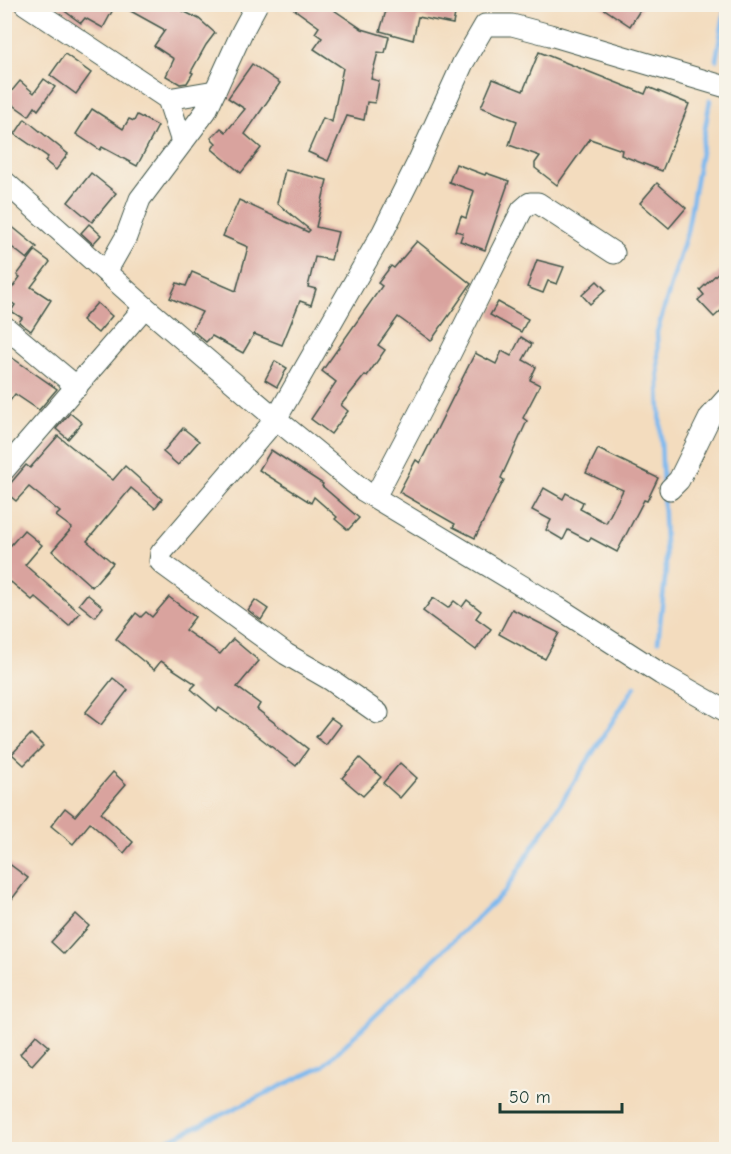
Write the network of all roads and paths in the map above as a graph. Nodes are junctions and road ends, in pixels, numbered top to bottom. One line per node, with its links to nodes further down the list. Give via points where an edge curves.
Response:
1 (25, 4): 5 (street)
2 (257, 4): 4 (street)
3 (726, 87): 14 (street, via 541,32 512,25 485,25 383,232)
4 (215, 91): 5 (street); 6 (street, via 206,111)
5 (168, 99): 6 (street)
6 (182, 142): 9 (street, via 140,199 126,237)
7 (4, 181): 9 (street)
8 (614, 253): 17 (street, via 538,203 530,203 522,210)
9 (106, 272): 10 (street)
10 (145, 307): 12 (street); 14 (street)
11 (4, 326): 12 (street)
12 (76, 387): 15 (street)
13 (726, 399): 16 (street, via 710,417 679,480)
14 (276, 419): 17 (street); 19 (street, via 164,549 160,561 286,654)
15 (4, 470)
16 (670, 489)
17 (375, 497): 18 (street)
18 (726, 711)
19 (378, 713)

